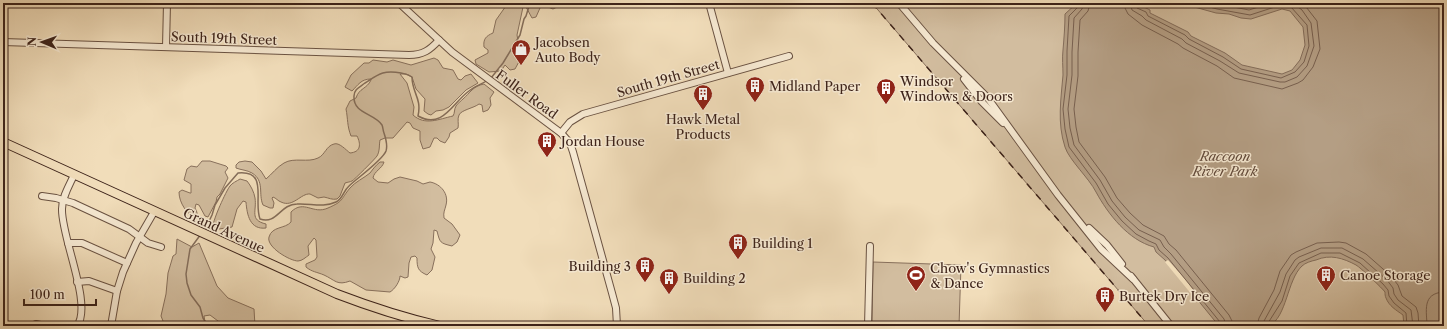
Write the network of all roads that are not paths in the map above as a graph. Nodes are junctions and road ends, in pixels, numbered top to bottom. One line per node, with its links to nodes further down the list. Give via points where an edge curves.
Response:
1 (167, 3): 7 (street)
2 (400, 3): 5 (street, Fuller Road)
3 (709, 3): 9 (street)
4 (900, 3): 30 (street, via 933,43 988,97 1058,195 1101,249 1133,279)
5 (439, 40): 7 (street, South 19th Street, via 428,50 417,55); 10 (street, Fuller Road)
6 (3, 42): 7 (street, South 19th Street)
7 (166, 48)
8 (789, 56): 9 (street, South 19th Street)
9 (728, 73): 10 (street, South 19th Street, via 583,114 570,122)
10 (561, 133): 28 (street, Fuller Road, via 570,143 573,152 616,308)
11 (3, 142): 12 (main road, Grand Avenue)
12 (74, 175): 14 (street); 15 (main road, Grand Avenue)
13 (42, 196): 14 (street)
14 (63, 200): 16 (street); 17 (street, via 62,217)
15 (154, 212): 16 (street); 27 (main road, Grand Avenue, via 363,304)
16 (140, 236): 19 (street, via 148,243); 20 (street)
17 (68, 243): 20 (street, via 82,243); 21 (street)
18 (870, 246): 29 (street)
19 (161, 247)
20 (127, 262): 22 (street)
21 (77, 282): 22 (street, via 89,281); 25 (street, via 82,308)
22 (117, 291): 26 (street)
23 (36, 324): 24 (street)
24 (45, 326)
25 (77, 326)
26 (111, 326)
27 (440, 326)
28 (617, 326)
29 (868, 326)
30 (1171, 326)

